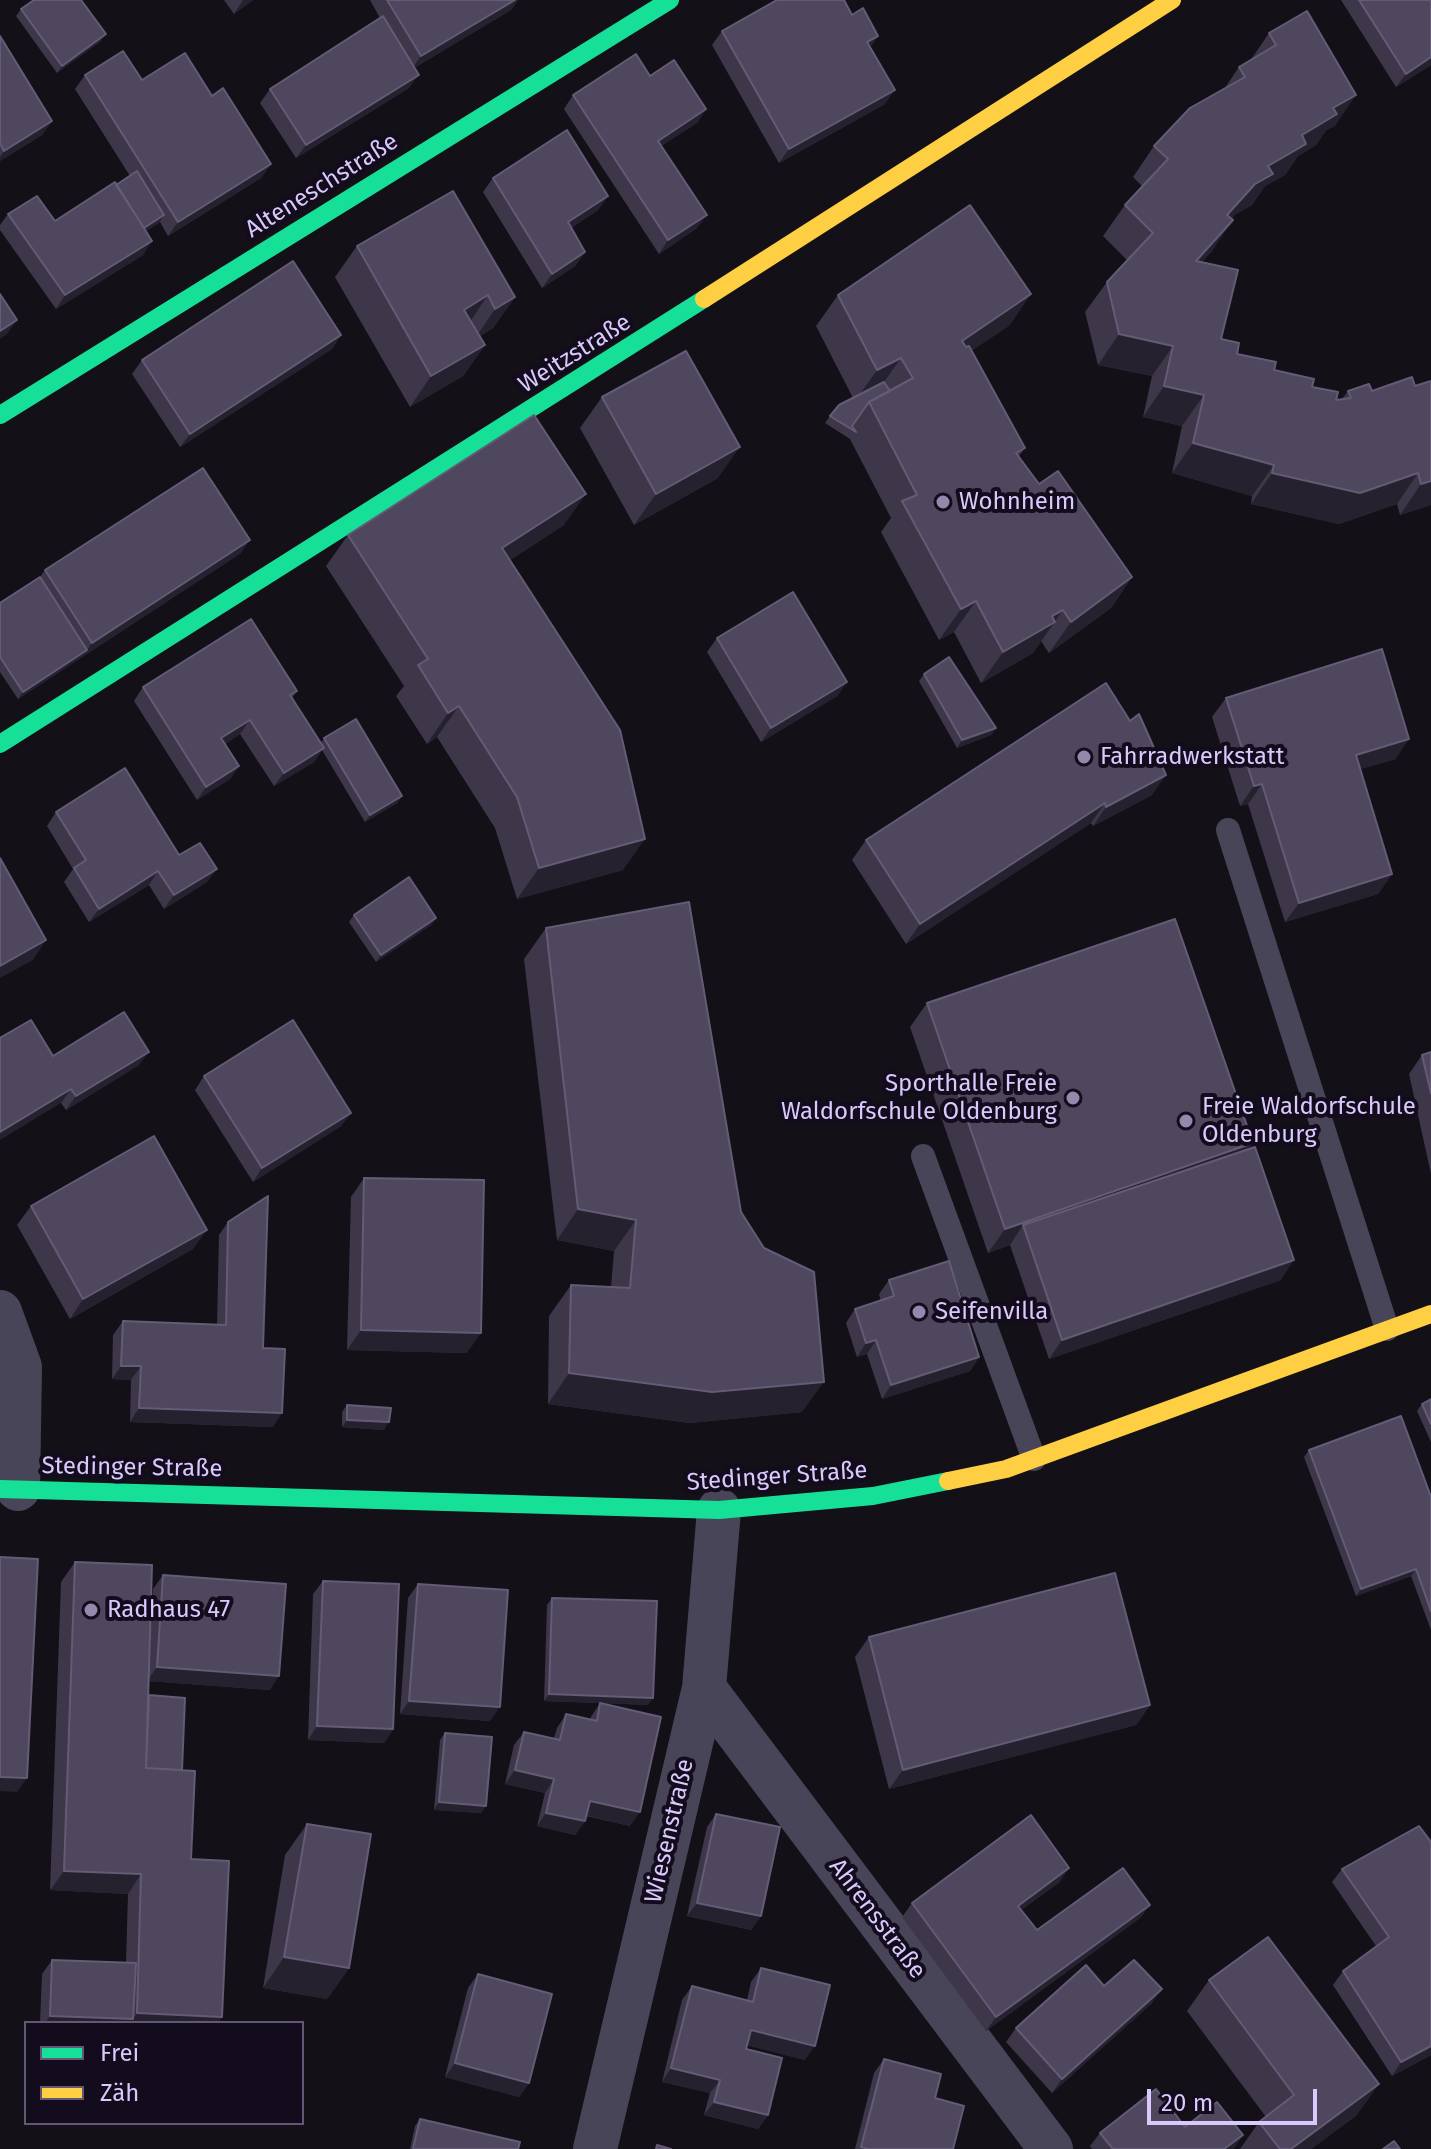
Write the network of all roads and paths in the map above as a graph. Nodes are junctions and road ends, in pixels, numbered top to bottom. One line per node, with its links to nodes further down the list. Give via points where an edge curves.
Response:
1 (670, 0): 3 (street, Alteneschstraße)
2 (1172, 0): 4 (street, Weitzstraße)
3 (0, 415)
4 (0, 744)
5 (1228, 830): 9 (lane)
6 (923, 1156): 10 (lane)
7 (0, 1312): 11 (street, via 20,1367)
8 (1431, 1314): 9 (street, Stedinger Straße)
9 (1387, 1329): 10 (street, Stedinger Straße)
10 (1034, 1459): 12 (street, Stedinger Straße, via 873,1496)
11 (9, 1489): 12 (street, Stedinger Straße)
12 (719, 1510): 13 (street, Wiesenstraße)
13 (704, 1688): 14 (street, Wiesenstraße); 15 (street, Ahrensstraße)
14 (595, 2149)
15 (1051, 2149)

